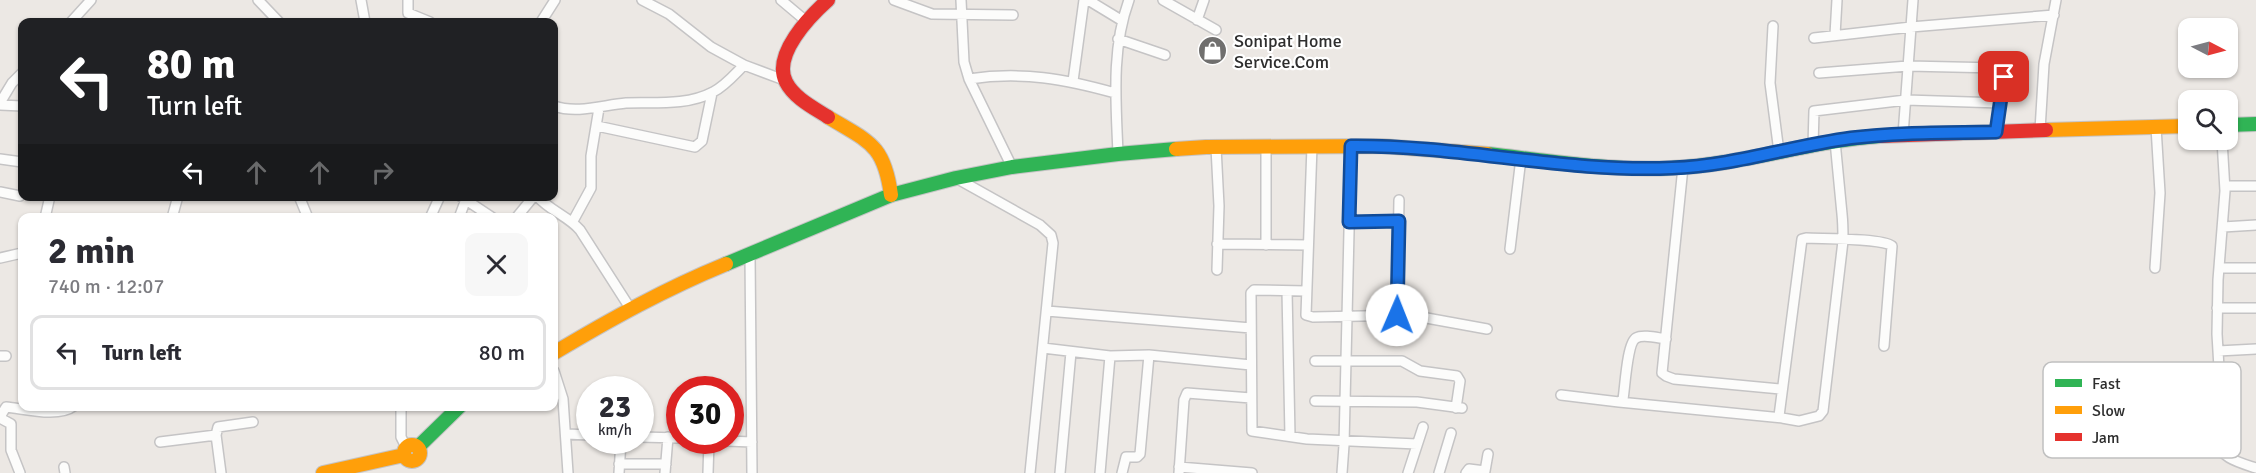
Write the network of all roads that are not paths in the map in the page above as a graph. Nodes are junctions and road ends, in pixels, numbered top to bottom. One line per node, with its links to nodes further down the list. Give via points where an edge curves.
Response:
1 (91, 0): 21 (street)
2 (258, 0): 22 (street)
3 (361, 0): 23 (street)
4 (408, 0): 24 (street, via 408,13)
5 (642, 0): 36 (street)
6 (781, 0): 28 (street)
7 (828, 0): 28 (street)
8 (894, 0): 18 (street, via 932,14)
9 (961, 0): 18 (street)
10 (1086, 0): 26 (street); 42 (street)
11 (1129, 0): 26 (street)
12 (1163, 0): 27 (street)
13 (1204, 0): 27 (street)
14 (1837, 0): 32 (street)
15 (1913, 0): 30 (street)
16 (2056, 0): 20 (street)
17 (553, 1): 25 (street)
18 (960, 15): 19 (street); 40 (street)
19 (1013, 15)
20 (2054, 15): 30 (street); 56 (street, via 2044,64)
21 (74, 18)
22 (275, 18)
23 (364, 18)
24 (420, 18)
25 (543, 18)
26 (1121, 20): 34 (street)
27 (1197, 20): 31 (street)
28 (806, 21): 41 (street, via 787,53)
29 (1773, 26): 66 (street, via 1770,83)
30 (1911, 27): 32 (street); 37 (street)
31 (1216, 30)
32 (1835, 35): 33 (street)
33 (1814, 38)
34 (1118, 39): 35 (street); 44 (street)
35 (1165, 56)
36 (744, 65): 41 (street); 43 (street)
37 (1908, 66): 38 (street); 45 (street); 46 (street, via 2001,69)
38 (1819, 73)
39 (18, 76): 47 (street)
40 (969, 79): 42 (street, via 999,75); 71 (street)
41 (784, 80): 77 (street, via 797,95 879,152 886,165)
42 (1073, 81): 44 (street)
43 (712, 93): 50 (street, via 676,102); 53 (street, via 702,141 695,147)
44 (1115, 93): 67 (street)
45 (1906, 100): 46 (street); 58 (street); 62 (street, via 1814,111)
46 (2001, 103): 57 (street)
47 (0, 104): 48 (street)
48 (18, 106)
49 (558, 107): 50 (street)
50 (599, 108): 53 (street)
51 (2256, 124): 52 (street)
52 (2238, 125)
53 (597, 126): 85 (street, via 591,156 591,188)
54 (2178, 126): 55 (street)
55 (2156, 127): 56 (street); 98 (street, via 2160,193)
56 (2040, 130): 57 (street)
57 (1996, 132): 58 (street)
58 (1903, 135): 59 (street)
59 (1835, 141): 62 (street); 90 (street)
60 (1312, 146): 61 (street); 64 (street); 93 (street)
61 (1351, 146): 68 (street); 87 (street)
62 (1814, 146): 66 (street)
63 (1216, 147): 64 (street); 67 (street); 91 (street)
64 (1266, 147): 92 (street)
65 (2223, 150): 74 (street)
66 (1779, 152): 72 (street)
67 (1118, 154): 71 (street)
68 (1521, 158): 72 (street, via 1617,168); 94 (street)
69 (0, 159): 70 (street)
70 (18, 161)
71 (1012, 167): 73 (street)
72 (1683, 167): 112 (street)
73 (956, 178): 77 (street); 107 (street, via 1052,235)
74 (2225, 186): 75 (street); 89 (street)
75 (2256, 186)
76 (0, 192): 78 (street)
77 (891, 195): 96 (street)
78 (18, 196)
79 (1399, 200): 86 (street)
80 (468, 201): 83 (street)
81 (531, 201): 84 (street)
82 (541, 201): 85 (street)
83 (486, 213)
84 (521, 213)
85 (573, 221): 104 (street)
86 (1399, 221): 87 (street); 108 (street)
87 (1349, 222): 109 (street)
88 (2256, 225): 89 (street)
89 (2223, 227): 99 (street)
90 (1843, 240): 113 (street, via 1892,246); 126 (street, via 1800,240); 138 (street, via 1822,413 1814,419)
91 (1217, 244): 92 (street); 101 (street)
92 (1266, 245): 93 (street)
93 (1308, 245): 103 (street)
94 (1510, 249)
95 (18, 254): 97 (street)
96 (750, 255): 104 (street); 149 (street)
97 (0, 258)
98 (2155, 268)
99 (2219, 268): 100 (street); 105 (street)
100 (2256, 268)
101 (1217, 270)
102 (1287, 291): 103 (street); 110 (street, via 1252,291); 145 (street)
103 (1306, 291): 109 (street, via 1307,316)
104 (630, 308): 116 (street)
105 (2217, 308): 106 (street); 117 (street)
106 (2256, 308)
107 (1047, 311): 110 (street); 114 (street)
108 (1397, 315): 109 (street); 111 (street)
109 (1347, 316): 121 (street)
110 (1251, 328): 124 (street)
111 (1487, 329)
112 (1666, 339): 126 (street, via 1662,371 1666,376); 131 (street, via 1634,340 1623,399)
113 (1884, 346)
114 (1043, 348): 118 (street); 168 (street)
115 (2256, 349): 117 (street)
116 (558, 351)
117 (2218, 351): 123 (street)
118 (1071, 352): 120 (street); 169 (street)
119 (1149, 355): 120 (street); 124 (street); 171 (street, via 1140,454 1137,458 1126,457)
120 (1110, 356): 170 (street)
121 (1346, 360): 122 (street); 130 (street); 130 (street, via 1402,361 1420,371 1457,376 1460,381 1459,408 1417,402)
122 (1315, 361)
123 (2219, 362)
124 (1251, 365): 128 (street)
125 (558, 382): 142 (street)
126 (1781, 388): 138 (street, via 1778,414)
127 (1561, 395): 131 (street)
128 (1251, 398): 145 (street, via 1252,431); 161 (street, via 1187,393)
129 (1315, 401): 130 (street)
130 (1345, 401): 146 (street)
131 (1619, 402): 138 (street)
132 (18, 408): 137 (street, via 6,407)
133 (45, 411): 134 (street)
134 (68, 411)
135 (401, 411): 155 (street, via 400,437)
136 (455, 411): 155 (street)
137 (0, 417): 162 (street, via 11,424 11,450)
138 (1783, 418)
139 (253, 422): 144 (street, via 222,426)
140 (1423, 428): 150 (street)
141 (1451, 433): 175 (street)
142 (566, 434): 143 (street); 165 (street)
143 (576, 434)
144 (216, 435): 147 (street); 163 (street)
145 (1290, 436): 146 (street)
146 (1344, 440): 150 (street); 173 (street)
147 (160, 442)
148 (744, 442): 149 (street)
149 (752, 442): 167 (street)
150 (1417, 444): 174 (street)
151 (620, 454): 159 (street)
152 (666, 454): 160 (street)
153 (709, 454): 166 (street)
154 (1488, 454): 176 (street, via 1485,471 1469,469)
155 (411, 457): 157 (street)
156 (2231, 458): 158 (street)
157 (362, 468): 164 (street)
158 (2256, 468)
159 (619, 469): 160 (street)
160 (665, 469)
161 (1179, 470): 172 (street)
162 (20, 473)
163 (221, 473)
164 (323, 473)
165 (568, 473)
166 (708, 473)
167 (752, 473)
168 (1030, 473)
169 (1059, 473)
170 (1100, 473)
171 (1122, 473)
172 (1252, 473)
173 (1342, 473)
174 (1408, 473)
175 (1439, 473)
176 (1466, 473)

